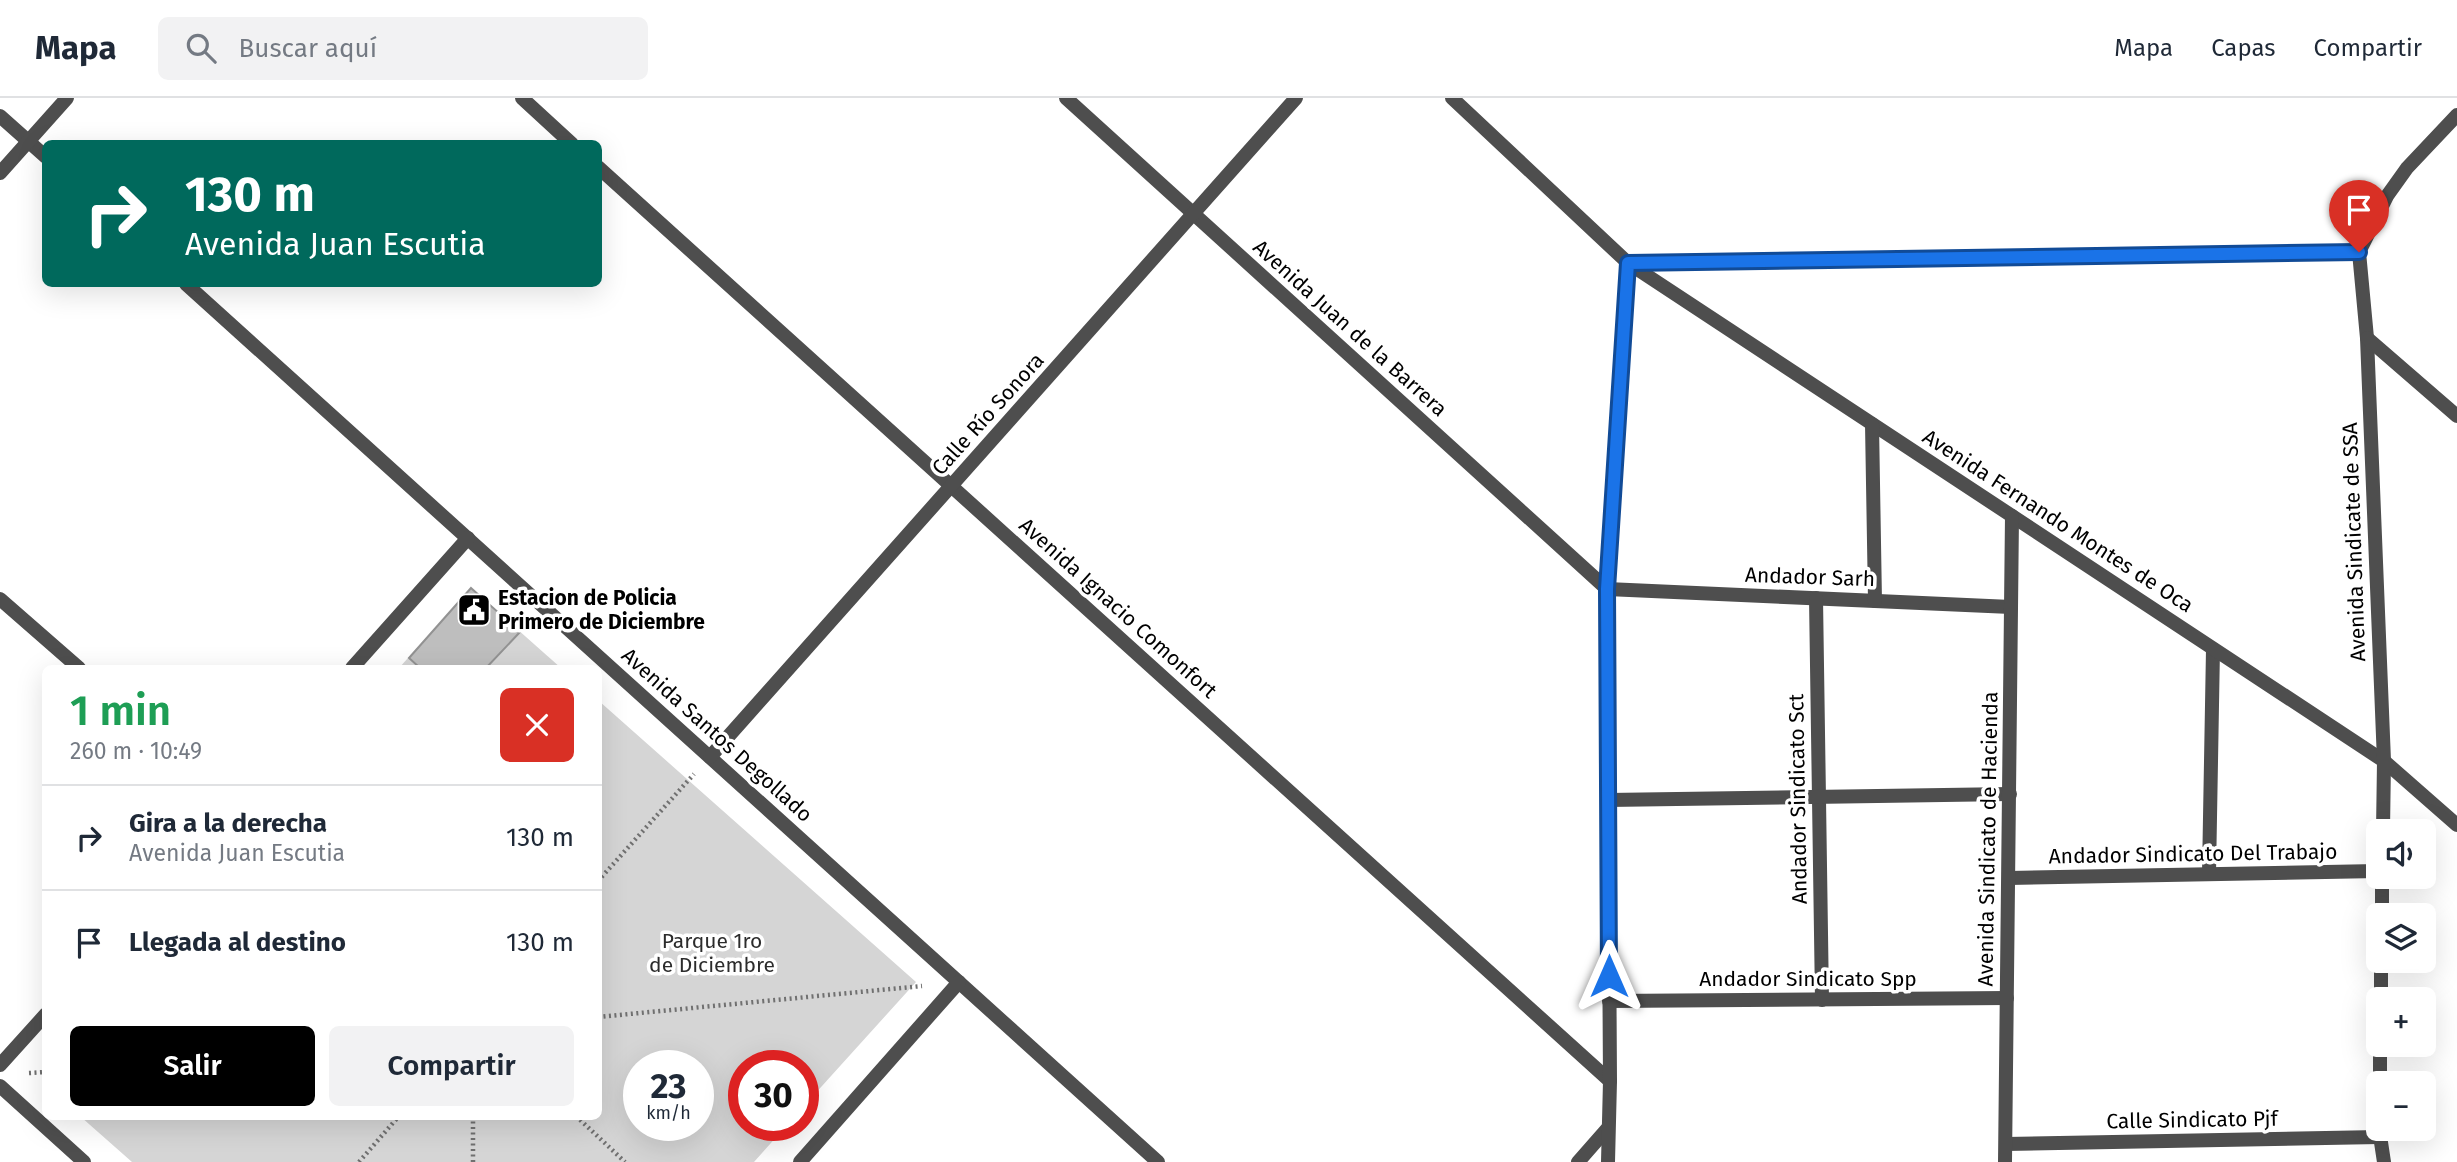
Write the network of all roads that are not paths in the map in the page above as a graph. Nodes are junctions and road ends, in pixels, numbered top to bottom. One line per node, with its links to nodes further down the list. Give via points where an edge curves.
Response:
1 (67, 98): 9 (street)
2 (522, 98): 8 (street)
3 (1066, 98): 13 (street, Avenida Juan de la Barrera)
4 (1296, 98): 13 (street, Calle Río Sonora)
5 (1452, 98): 15 (street, Avenida Fernando Montes de Oca)
6 (2457, 115): 14 (street, via 2407,168)
7 (0, 116): 9 (street)
8 (568, 140)
9 (28, 141): 10 (street); 12 (street)
10 (42, 153)
11 (602, 171): 20 (street, Avenida Ignacio Comonfort)
12 (0, 173)
13 (1194, 215): 20 (street, Calle Río Sonora); 23 (street, Avenida Juan de la Barrera)
14 (2359, 252): 15 (street); 17 (street, Avenida Sindicate de SSA)
15 (1628, 263): 19 (street, Avenida Fernando Montes de Oca); 23 (street)
16 (189, 287): 22 (street, Avenida Santos Degollado)
17 (2367, 338): 18 (street); 32 (street, Avenida Sindicate de SSA)
18 (2457, 416)
19 (1872, 424): 21 (street, Avenida Fernando Montes de Oca); 26 (street)
20 (952, 486): 31 (street, Calle Río Sonora); 47 (street, Avenida Ignacio Comonfort)
21 (2012, 516): 27 (street, Avenida Sindicato de Hacienda); 28 (street, Avenida Fernando Montes de Oca)
22 (468, 538): 30 (street); 31 (street, Avenida Santos Degollado)
23 (1607, 589): 24 (street, Andador Sarh); 35 (street)
24 (1816, 598): 26 (street, Andador Sarh); 34 (street, Andador Sindicato Sct)
25 (0, 599): 29 (street)
26 (1875, 601): 27 (street, Andador Sarh)
27 (2011, 607): 33 (street, Avenida Sindicato de Hacienda)
28 (2213, 649): 32 (street, Avenida Fernando Montes de Oca); 39 (street)
29 (76, 665)
30 (355, 665)
31 (710, 757): 41 (street, Avenida Santos Degollado)
32 (2384, 761): 36 (street, Avenida Sindicate de SSA); 37 (street, Avenida Fernando Montes de Oca)
33 (2010, 794): 34 (street); 40 (street, Avenida Sindicato de Hacienda)
34 (1819, 798): 35 (street); 43 (street, Andador Sindicato Sct)
35 (1608, 800): 44 (street)
36 (2383, 819)
37 (2457, 825)
38 (2366, 872): 39 (street, Andador Sindicato Del Trabajo)
39 (2209, 874): 40 (street, Andador Sindicato Del Trabajo)
40 (2009, 878): 42 (street, Avenida Sindicato de Hacienda)
41 (959, 982): 54 (street); 55 (street, Avenida Santos Degollado)
42 (2007, 998): 43 (street, Andador Sindicato Spp); 52 (street, Avenida Sindicato de Hacienda)
43 (1822, 1000): 44 (street, Andador Sindicato Spp)
44 (1609, 1001): 47 (street)
45 (42, 1018): 46 (street)
46 (0, 1065)
47 (1610, 1081): 49 (street)
48 (0, 1086): 53 (street)
49 (1608, 1129): 56 (street); 57 (street)
50 (2366, 1133): 52 (street, Calle Sindicato Pjf)
51 (2380, 1141): 59 (street)
52 (2006, 1144): 58 (street, Avenida Sindicato de Hacienda)
53 (84, 1162)
54 (800, 1162)
55 (1158, 1162)
56 (1578, 1162)
57 (1608, 1162)
58 (2006, 1162)
59 (2384, 1162)

